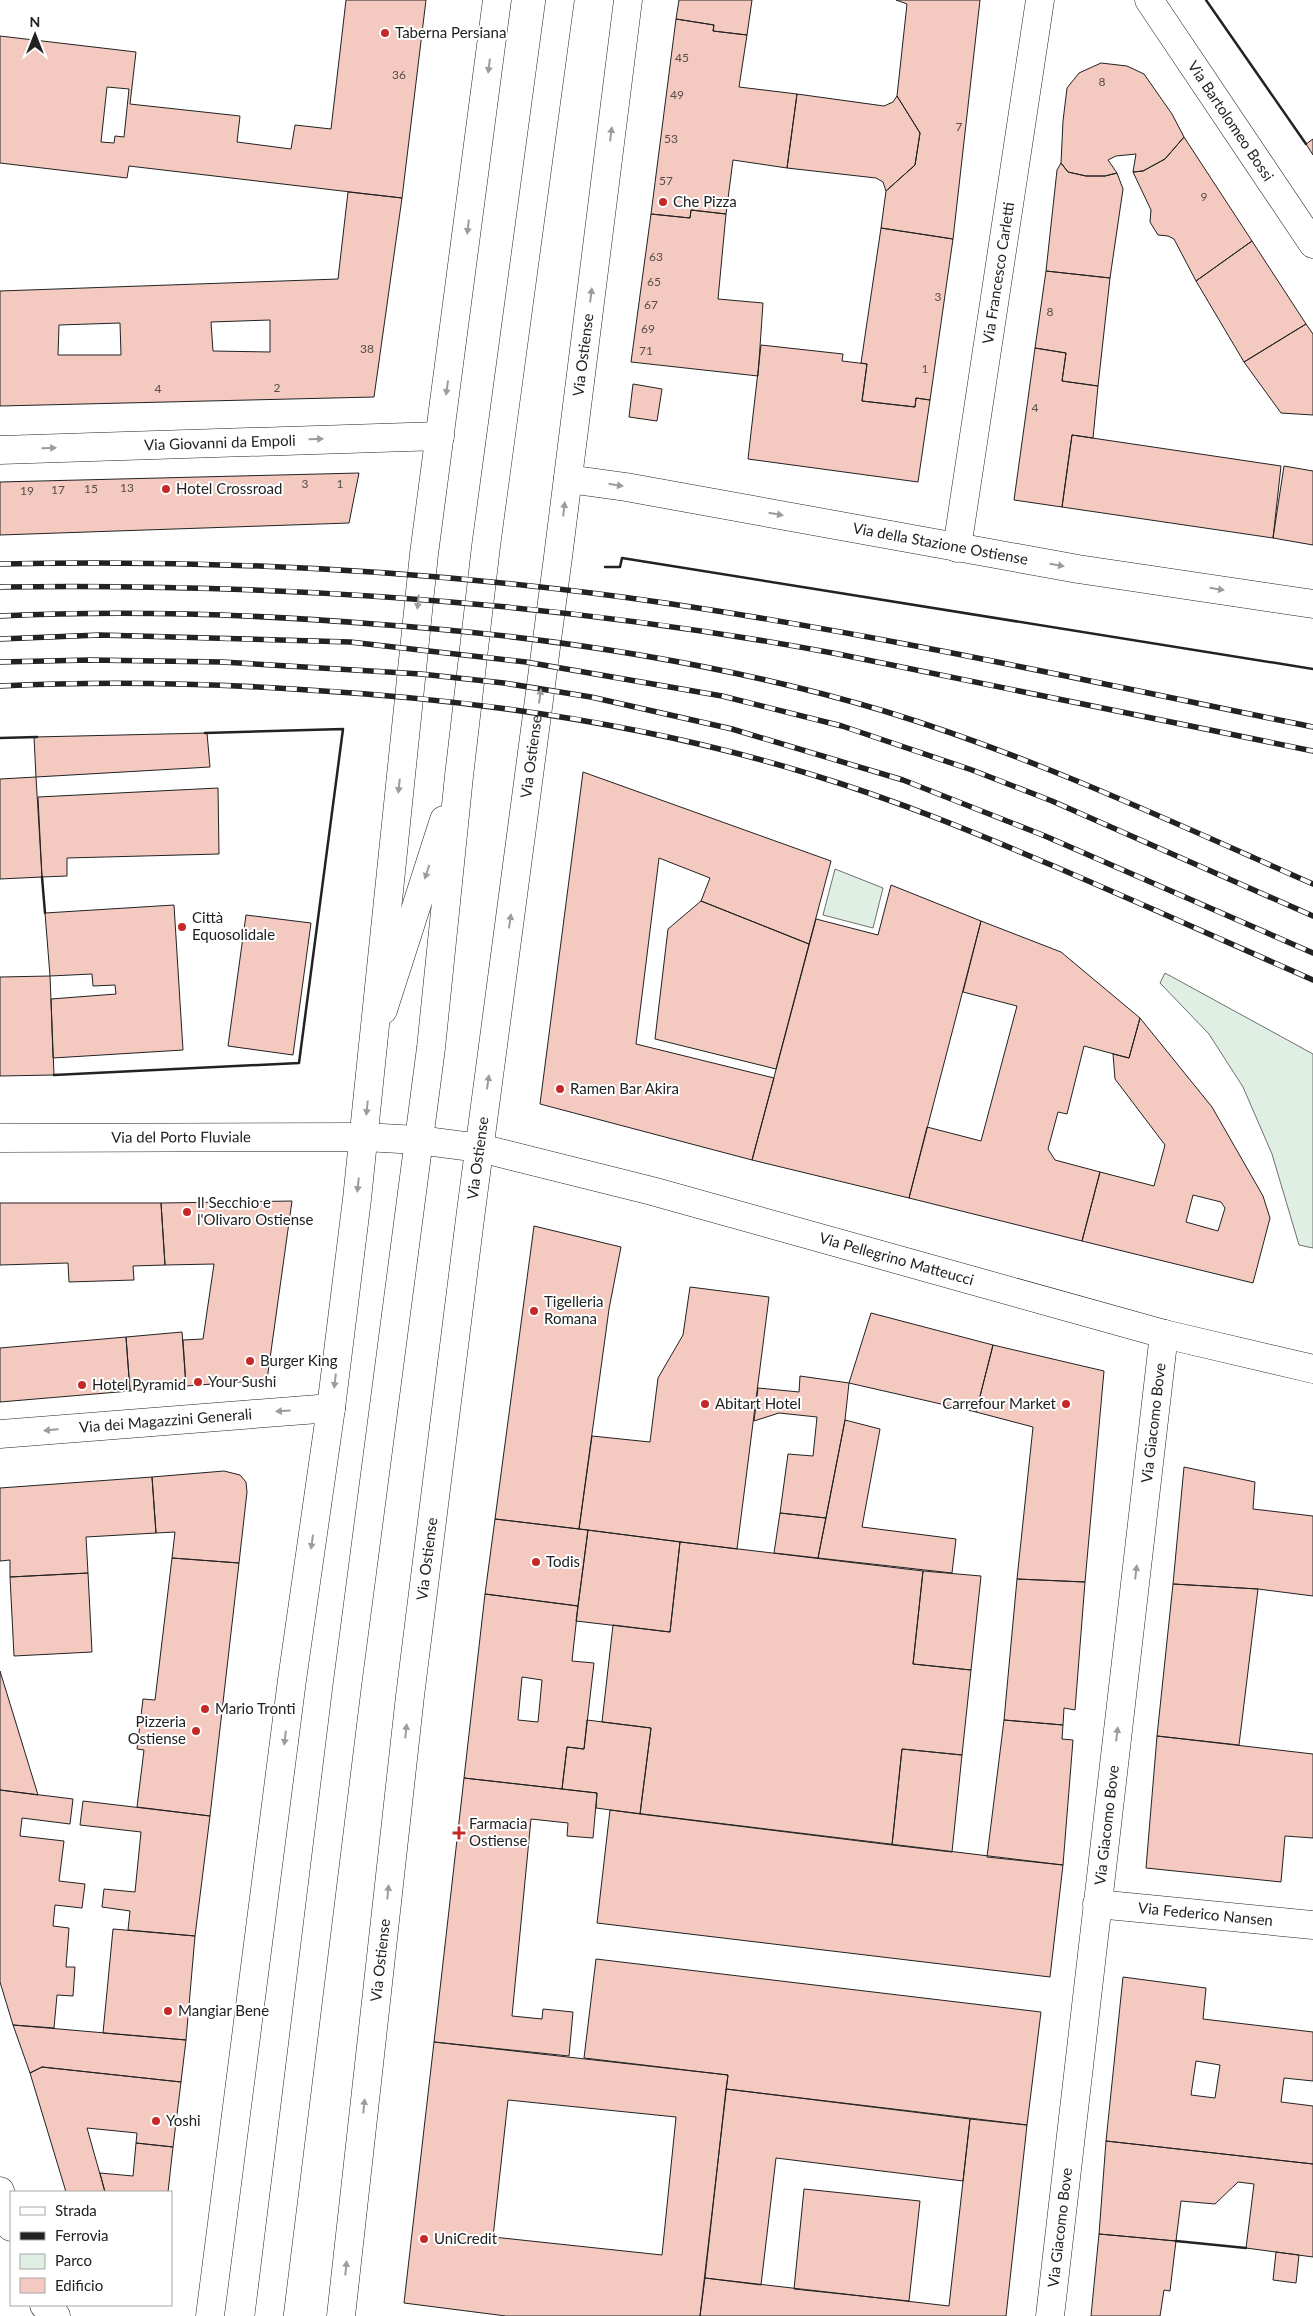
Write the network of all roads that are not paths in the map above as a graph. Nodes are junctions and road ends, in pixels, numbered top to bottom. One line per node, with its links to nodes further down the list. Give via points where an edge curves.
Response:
1 (497, 0): 7 (main road, one-way to 7)
2 (560, 0): 12 (main road, via 486,546)
3 (628, 0): 9 (main road, Via Ostiense, one-way to 3)
4 (1040, 0): 10 (main road, Via Francesco Carletti)
5 (1149, 0): 6 (main road, Via Bartolomeo Bossi)
6 (1313, 244)
7 (440, 436): 8 (main road, Via Giovanni da Empoli, one-way to 7); 13 (main road, one-way to 13, via 424,554)
8 (0, 450)
9 (568, 480): 10 (main road, Via della Stazione Ostiense, one-way to 10, via 626,487); 17 (main road, Via Ostiense, one-way to 9)
10 (957, 548): 11 (main road, Via della Stazione Ostiense, one-way to 11)
11 (1313, 604)
12 (459, 776): 13 (main road, one-way to 13); 16 (main road, via 431,1048)
13 (374, 1040): 14 (main road, one-way to 14)
14 (364, 1137): 15 (main road, Via del Porto Fluviale); 16 (main road); 20 (main road, one-way to 20)
15 (0, 1138)
16 (418, 1140): 17 (main road, Via Pellegrino Matteucci); 29 (main road)
17 (480, 1148): 18 (main road, Via Pellegrino Matteucci, via 652,1191); 30 (main road, Via Ostiense, one-way to 17, via 410,1696)
18 (1164, 1334): 19 (main road, Via Pellegrino Matteucci); 22 (main road, Via Giacomo Bove, one-way to 18)
19 (1313, 1369)
20 (331, 1408): 21 (main road, Via dei Magazzini Generali, one-way to 21); 28 (main road, one-way to 28, via 292,1680)
21 (0, 1434)
22 (1097, 1904): 23 (main road, Via Federico Nansen); 31 (main road, Via Giacomo Bove)
23 (1313, 1925)
24 (0, 2191): 25 (main road)
25 (10, 2224)
26 (45, 2306): 27 (main road)
27 (56, 2316)
28 (210, 2316)
29 (269, 2316)
30 (341, 2316)
31 (1050, 2316)

